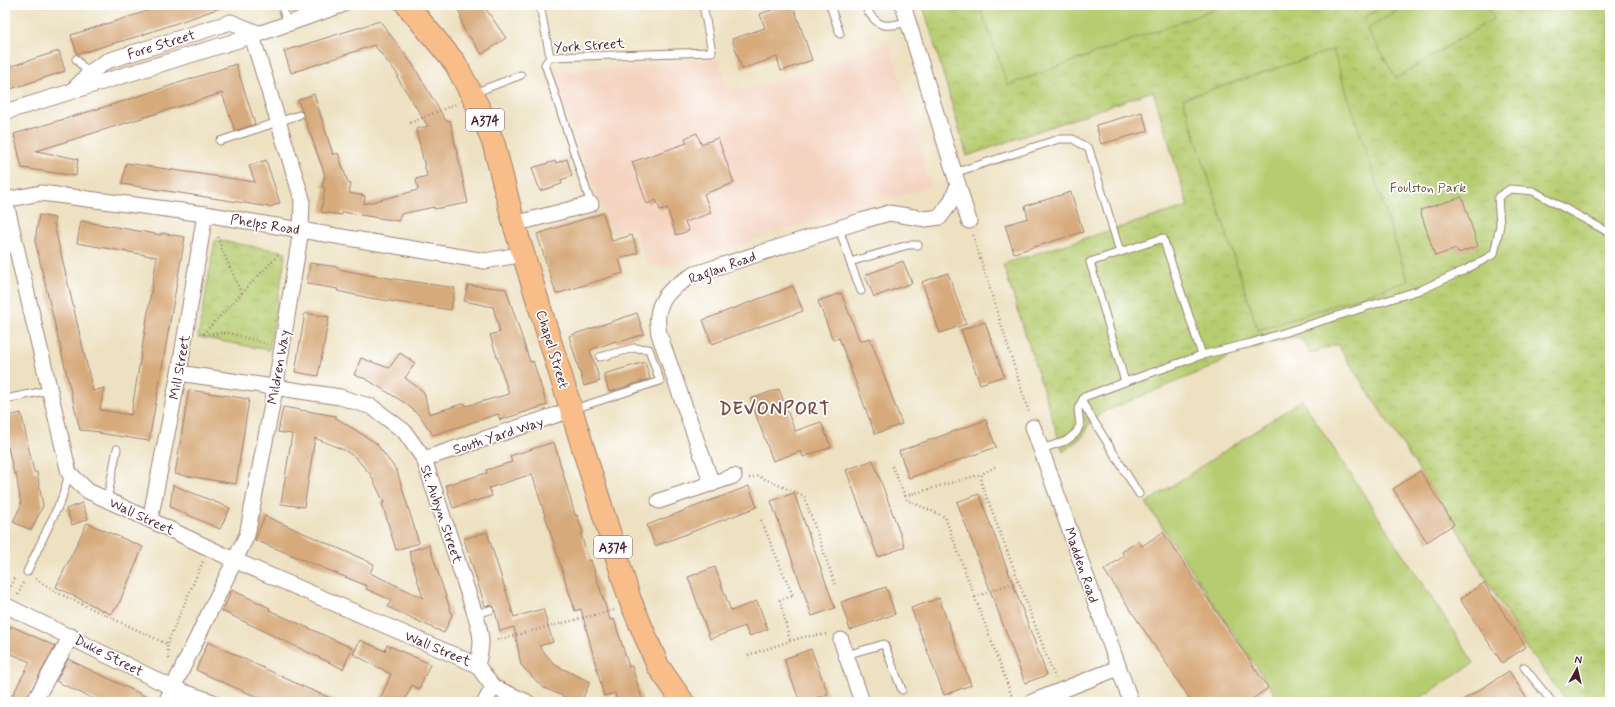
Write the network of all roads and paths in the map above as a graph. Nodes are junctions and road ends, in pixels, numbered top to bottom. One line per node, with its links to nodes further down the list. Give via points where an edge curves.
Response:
1 (281, 5): 10 (lane)
2 (342, 5): 10 (street, Fore Street)
3 (407, 5): 18 (main road, Chapel Street / A374, via 455,63)
4 (540, 5): 13 (lane)
5 (703, 5): 13 (lane, York Street, via 712,52)
6 (830, 5): 11 (lane)
7 (864, 5): 9 (lane, via 878,24 890,26)
8 (903, 5): 9 (street)
9 (908, 22): 24 (street)
10 (288, 24): 12 (street, Fore Street)
11 (840, 34)
12 (256, 35): 15 (street, Fore Street, via 231,22 108,61); 17 (street, Fore Street); 21 (street, Mildren Way)
13 (550, 58): 26 (lane, York Street, via 545,64 546,71)
14 (76, 59): 15 (lane)
15 (89, 74): 17 (street, Fore Street)
16 (521, 75): 18 (lane)
17 (71, 92): 19 (street, Fore Street)
18 (472, 95): 22 (path); 29 (main road, Chapel Street / A374, via 494,145)
19 (5, 112)
20 (299, 115): 21 (lane)
21 (278, 122): 23 (lane); 31 (street, Mildren Way, via 302,199)
22 (410, 123)
23 (220, 141)
24 (956, 179): 28 (street); 30 (street, Raglan Road, via 951,202 940,216 926,219 889,213); 35 (lane, via 1059,139 1073,139 1089,149)
25 (5, 199): 27 (street, Phelps Road, via 41,193); 49 (street)
26 (591, 204): 29 (street)
27 (205, 214): 31 (street, Phelps Road); 41 (street, Mill Street)
28 (969, 221): 53 (path)
29 (514, 224): 37 (main road, Chapel Street / A374)
30 (839, 228): 38 (lane); 62 (street, Raglan Road, via 695,274 676,285 665,296 658,314 659,334)
31 (301, 230): 37 (street, Phelps Road, via 486,261); 43 (street, Mildren Way)
32 (1610, 233): 44 (lane, via 1533,191 1510,189 1498,197 1500,225 1494,254 1465,270 1423,289 1251,343)
33 (217, 235): 40 (path)
34 (918, 245): 38 (lane, via 908,245)
35 (1120, 252): 44 (lane, via 1163,238); 47 (lane, via 1090,262)
36 (280, 254): 40 (path)
37 (524, 254): 52 (main road, Chapel Street / A374)
38 (850, 262): 39 (lane)
39 (861, 291)
40 (242, 294): 42 (path)
41 (186, 332): 42 (path); 46 (street, Mill Street)
42 (203, 334): 43 (path, via 229,333)
43 (282, 348): 48 (street, Mildren Way)
44 (1202, 355): 47 (lane)
45 (600, 357): 52 (lane, via 634,348 649,349 660,381)
46 (179, 373): 48 (street, St. Aubyn Street); 67 (street, Mill Street)
47 (1125, 382): 51 (lane, via 1084,397)
48 (275, 389): 56 (street, St. Aubyn Street, via 340,397 372,407 404,431); 70 (street, Mildren Way, via 247,535)
49 (50, 390): 50 (lane); 59 (street)
50 (5, 400)
51 (1082, 402): 55 (lane, via 1078,409 1080,424 1076,433 1066,441); 63 (lane)
52 (571, 410): 56 (street, South Yard Way); 75 (main road, Chapel Street / A374)
53 (1033, 427): 55 (street, Madden Road)
54 (117, 449): 65 (lane)
55 (1041, 449): 87 (street, Madden Road)
56 (424, 459): 78 (street, St. Aubyn Street)
57 (892, 466): 64 (path)
58 (995, 467): 60 (path)
59 (69, 473): 65 (street, Wall Street, via 88,491); 71 (lane, via 62,498)
60 (982, 474): 64 (path); 72 (path, via 981,482)
61 (734, 476): 62 (street); 73 (path, via 739,480 758,476 804,496)
62 (712, 484): 66 (street)
63 (1139, 494)
64 (905, 496): 74 (path, via 907,500 945,517)
65 (107, 500): 67 (street, Wall Street)
66 (658, 501)
67 (150, 520): 69 (street, Wall Street)
68 (762, 520): 81 (path, via 793,596 780,600)
69 (209, 548): 70 (street, Wall Street); 71 (path, via 167,644 54,591)
70 (234, 560): 85 (street, Wall Street); 89 (street, Mildren Way)
71 (27, 572): 76 (path)
72 (1018, 581): 74 (path); 91 (path)
73 (835, 584)
74 (975, 597): 101 (path)
75 (632, 605): 82 (path); 99 (main road, Chapel Street / A374, via 658,666)
76 (8, 607): 79 (street, Duke Street)
77 (490, 610): 78 (lane)
78 (475, 614): 82 (street, St. Aubyn Street, via 482,635)
79 (71, 636): 89 (street, Duke Street); 94 (street)
80 (841, 640): 81 (path, via 827,633); 84 (street)
81 (790, 641): 83 (path)
82 (481, 645): 85 (street, St. Aubyn Street)
83 (748, 655)
84 (846, 655): 90 (lane, via 884,644); 100 (street)
85 (477, 665): 88 (street)
86 (1524, 667): 104 (lane)
87 (1118, 668): 91 (street); 103 (street, Madden Road)
88 (492, 687): 97 (street); 98 (street)
89 (173, 688): 95 (street, Mildren Way); 96 (street, Duke Street)
90 (902, 690)
91 (1060, 691): 102 (street)
92 (5, 701): 93 (lane)
93 (9, 702)
94 (34, 702)
95 (166, 702)
96 (213, 702)
97 (485, 702)
98 (527, 702)
99 (683, 702)
100 (862, 702)
101 (1014, 702)
102 (1032, 702)
103 (1131, 702)
104 (1552, 702)

